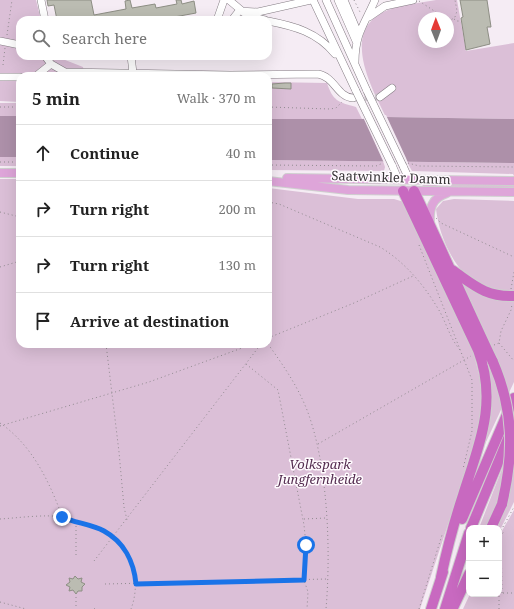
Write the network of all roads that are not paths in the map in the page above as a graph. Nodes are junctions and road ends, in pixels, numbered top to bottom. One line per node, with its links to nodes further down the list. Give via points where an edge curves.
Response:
1 (41, 0): 12 (street)
2 (224, 0): 13 (street)
3 (229, 0): 11 (street)
4 (312, 0): 11 (street, via 258,12); 27 (street)
5 (326, 0): 26 (street)
6 (338, 0): 20 (street)
7 (344, 0): 18 (street)
8 (349, 0): 18 (street)
9 (375, 0): 18 (street)
10 (413, 0): 18 (street, via 385,6)
11 (239, 10): 14 (street); 15 (street)
12 (44, 16)
13 (218, 16)
14 (235, 16)
15 (248, 16)
16 (272, 21): 19 (street)
17 (272, 25): 19 (street)
18 (363, 25): 20 (street)
19 (294, 26): 27 (street, via 318,37 329,46)
20 (356, 41): 26 (street)
21 (3, 42): 22 (street)
22 (16, 44)
23 (48, 60): 25 (street)
24 (131, 60): 29 (street)
25 (51, 64): 28 (street); 29 (street, via 65,72)
26 (355, 64): 27 (street); 42 (street, bridge)
27 (345, 68): 34 (street)
28 (41, 72)
29 (133, 72)
30 (272, 75): 34 (street, via 325,75)
31 (0, 77): 32 (street)
32 (16, 77)
33 (392, 88): 35 (street)
34 (352, 96): 41 (street, bridge)
35 (380, 97)
36 (0, 173): 37 (main road)
37 (16, 173)
38 (272, 179): 40 (main road, Saatwinkler Damm)
39 (272, 180): 44 (main road, Saatwinkler Damm)
40 (348, 180): 41 (main road, Saatwinkler Damm); 44 (main road)
41 (398, 180): 42 (main road, Saatwinkler Damm); 45 (main road)
42 (409, 180): 43 (main road, Saatwinkler Damm); 46 (main road)
43 (514, 181)
44 (348, 190): 45 (main road, Saatwinkler Damm)
45 (402, 190): 46 (main road, Saatwinkler Damm); 57 (highway, via 478,350 486,388 487,410 482,437 449,539)
46 (414, 191): 47 (main road, Saatwinkler Damm); 49 (highway)
47 (451, 191): 48 (main road, Saatwinkler Damm); 49 (main road, via 432,203)
48 (514, 192)
49 (430, 225): 50 (highway)
50 (452, 270): 51 (highway, via 483,291); 55 (highway, bridge, via 508,401 514,440 510,475 502,504)
51 (512, 296)
52 (514, 398): 57 (highway, via 478,477)
53 (514, 426): 54 (highway)
54 (472, 525)
55 (492, 525)
56 (466, 543): 60 (highway)
57 (441, 577): 59 (highway)
58 (466, 580): 60 (highway, via 454,606)
59 (431, 609)
60 (447, 609)

